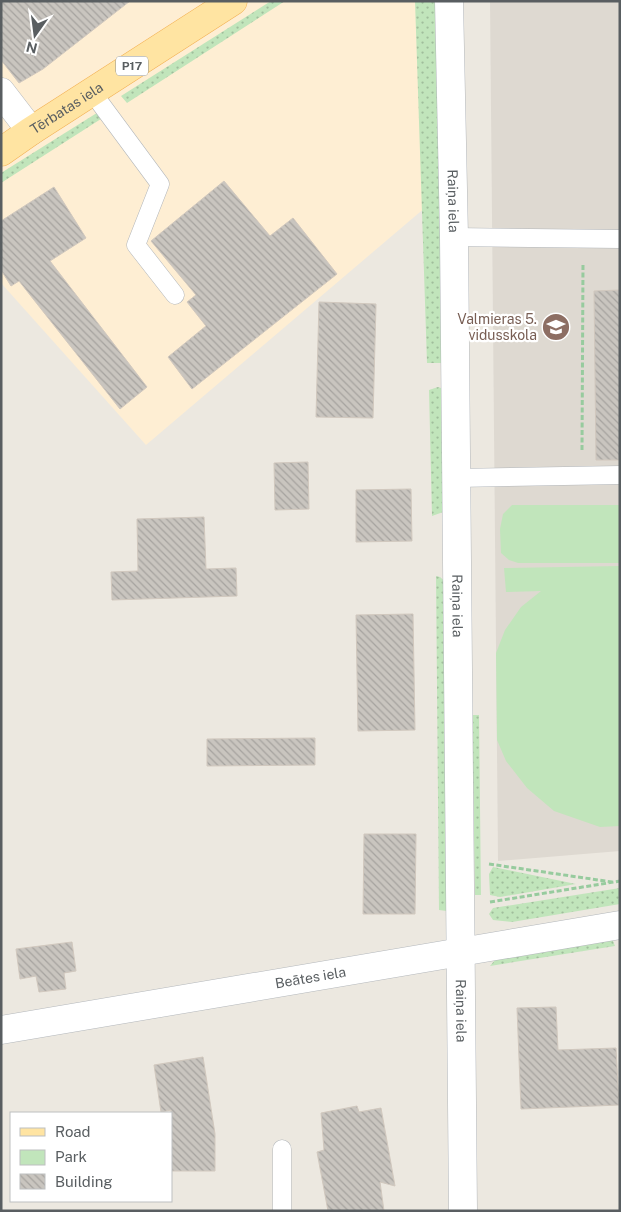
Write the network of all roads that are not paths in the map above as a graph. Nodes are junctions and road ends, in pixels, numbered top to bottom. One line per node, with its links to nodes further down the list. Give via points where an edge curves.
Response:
1 (233, 1): 4 (main road, Tērbatas iela / P17)
2 (448, 1): 7 (street, Raiņa iela)
3 (1, 92): 5 (street)
4 (92, 92): 5 (main road, Tērbatas iela / P17); 9 (lane, via 160,184 136,245)
5 (31, 131): 6 (main road, Tērbatas iela / P17)
6 (1, 152)
7 (454, 238): 8 (lane); 11 (street, Raiņa iela)
8 (620, 239)
9 (175, 295)
10 (620, 475): 11 (lane)
11 (456, 478): 13 (street, Raiņa iela)
12 (620, 925): 13 (street, Beātes iela)
13 (461, 953): 14 (street, Beātes iela); 17 (street, Raiņa iela)
14 (1, 1030)
15 (282, 1149): 16 (lane)
16 (282, 1211)
17 (463, 1211)

